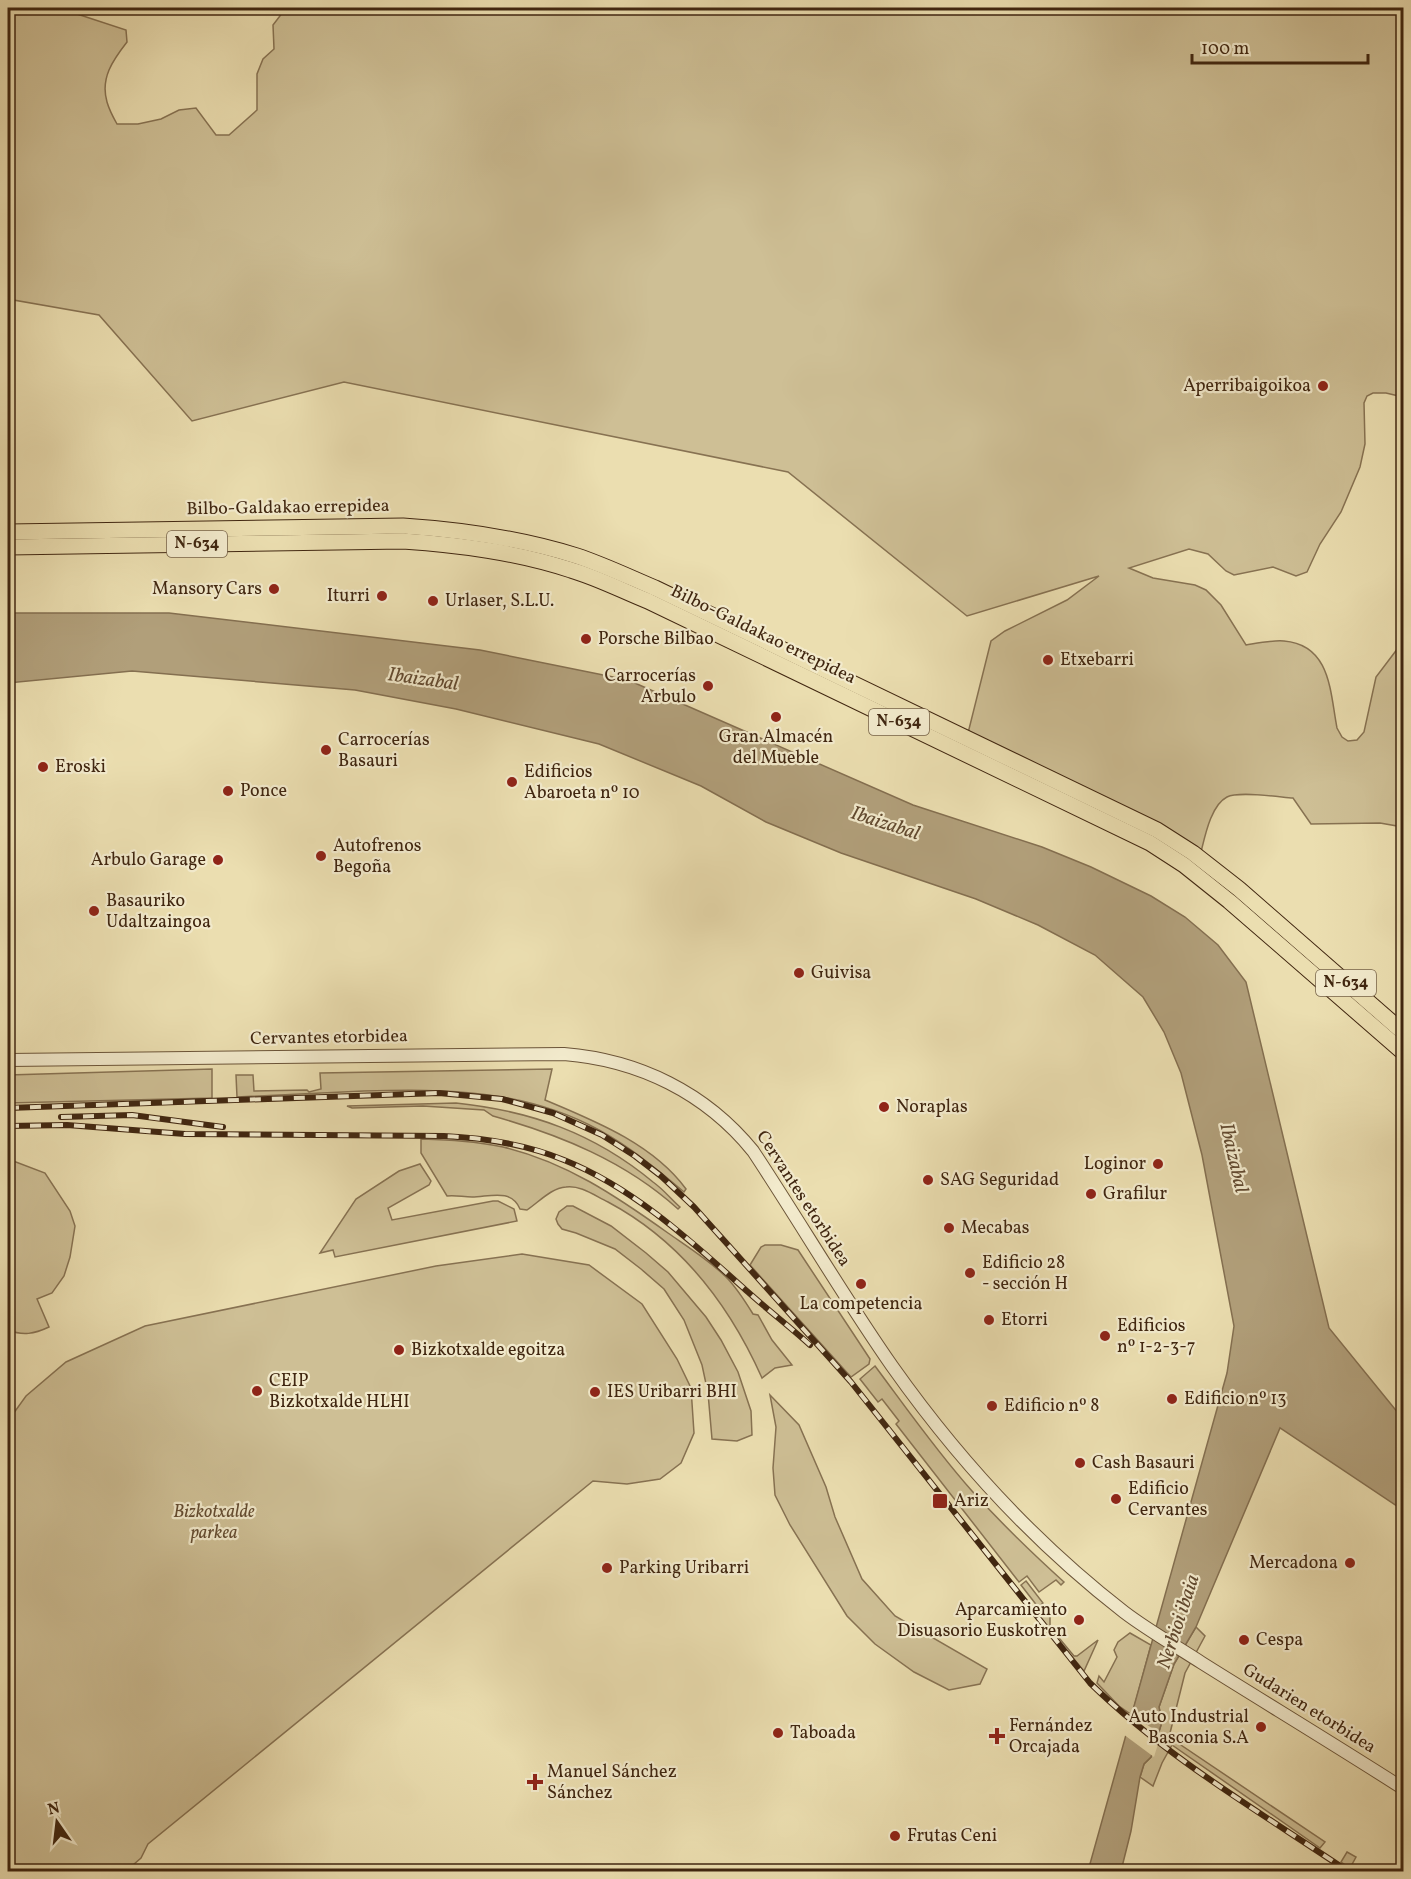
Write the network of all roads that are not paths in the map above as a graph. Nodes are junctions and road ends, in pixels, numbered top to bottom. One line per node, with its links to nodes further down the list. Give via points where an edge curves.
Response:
1 (8, 524): 2 (highway)
2 (90, 531): 3 (highway, Bilbo-Galdakao errepidea / N-634); 5 (highway, Bilbo-Galdakao errepidea / N-634, via 403,526 525,541 594,562 1151,827 1216,871)
3 (8, 532)
4 (8, 548): 6 (highway, Bilbo-Galdakao errepidea / N-634, via 403,541 510,554 589,576 1150,843 1229,901)
5 (1404, 1033)
6 (1404, 1053)
7 (9, 1059): 8 (street, Cervantes etorbidea, via 564,1054 621,1064 668,1082 728,1123 753,1151 893,1366 1002,1501 1080,1575 1142,1625)
8 (1196, 1659): 9 (street, Gudarien etorbidea)
9 (1404, 1789)

